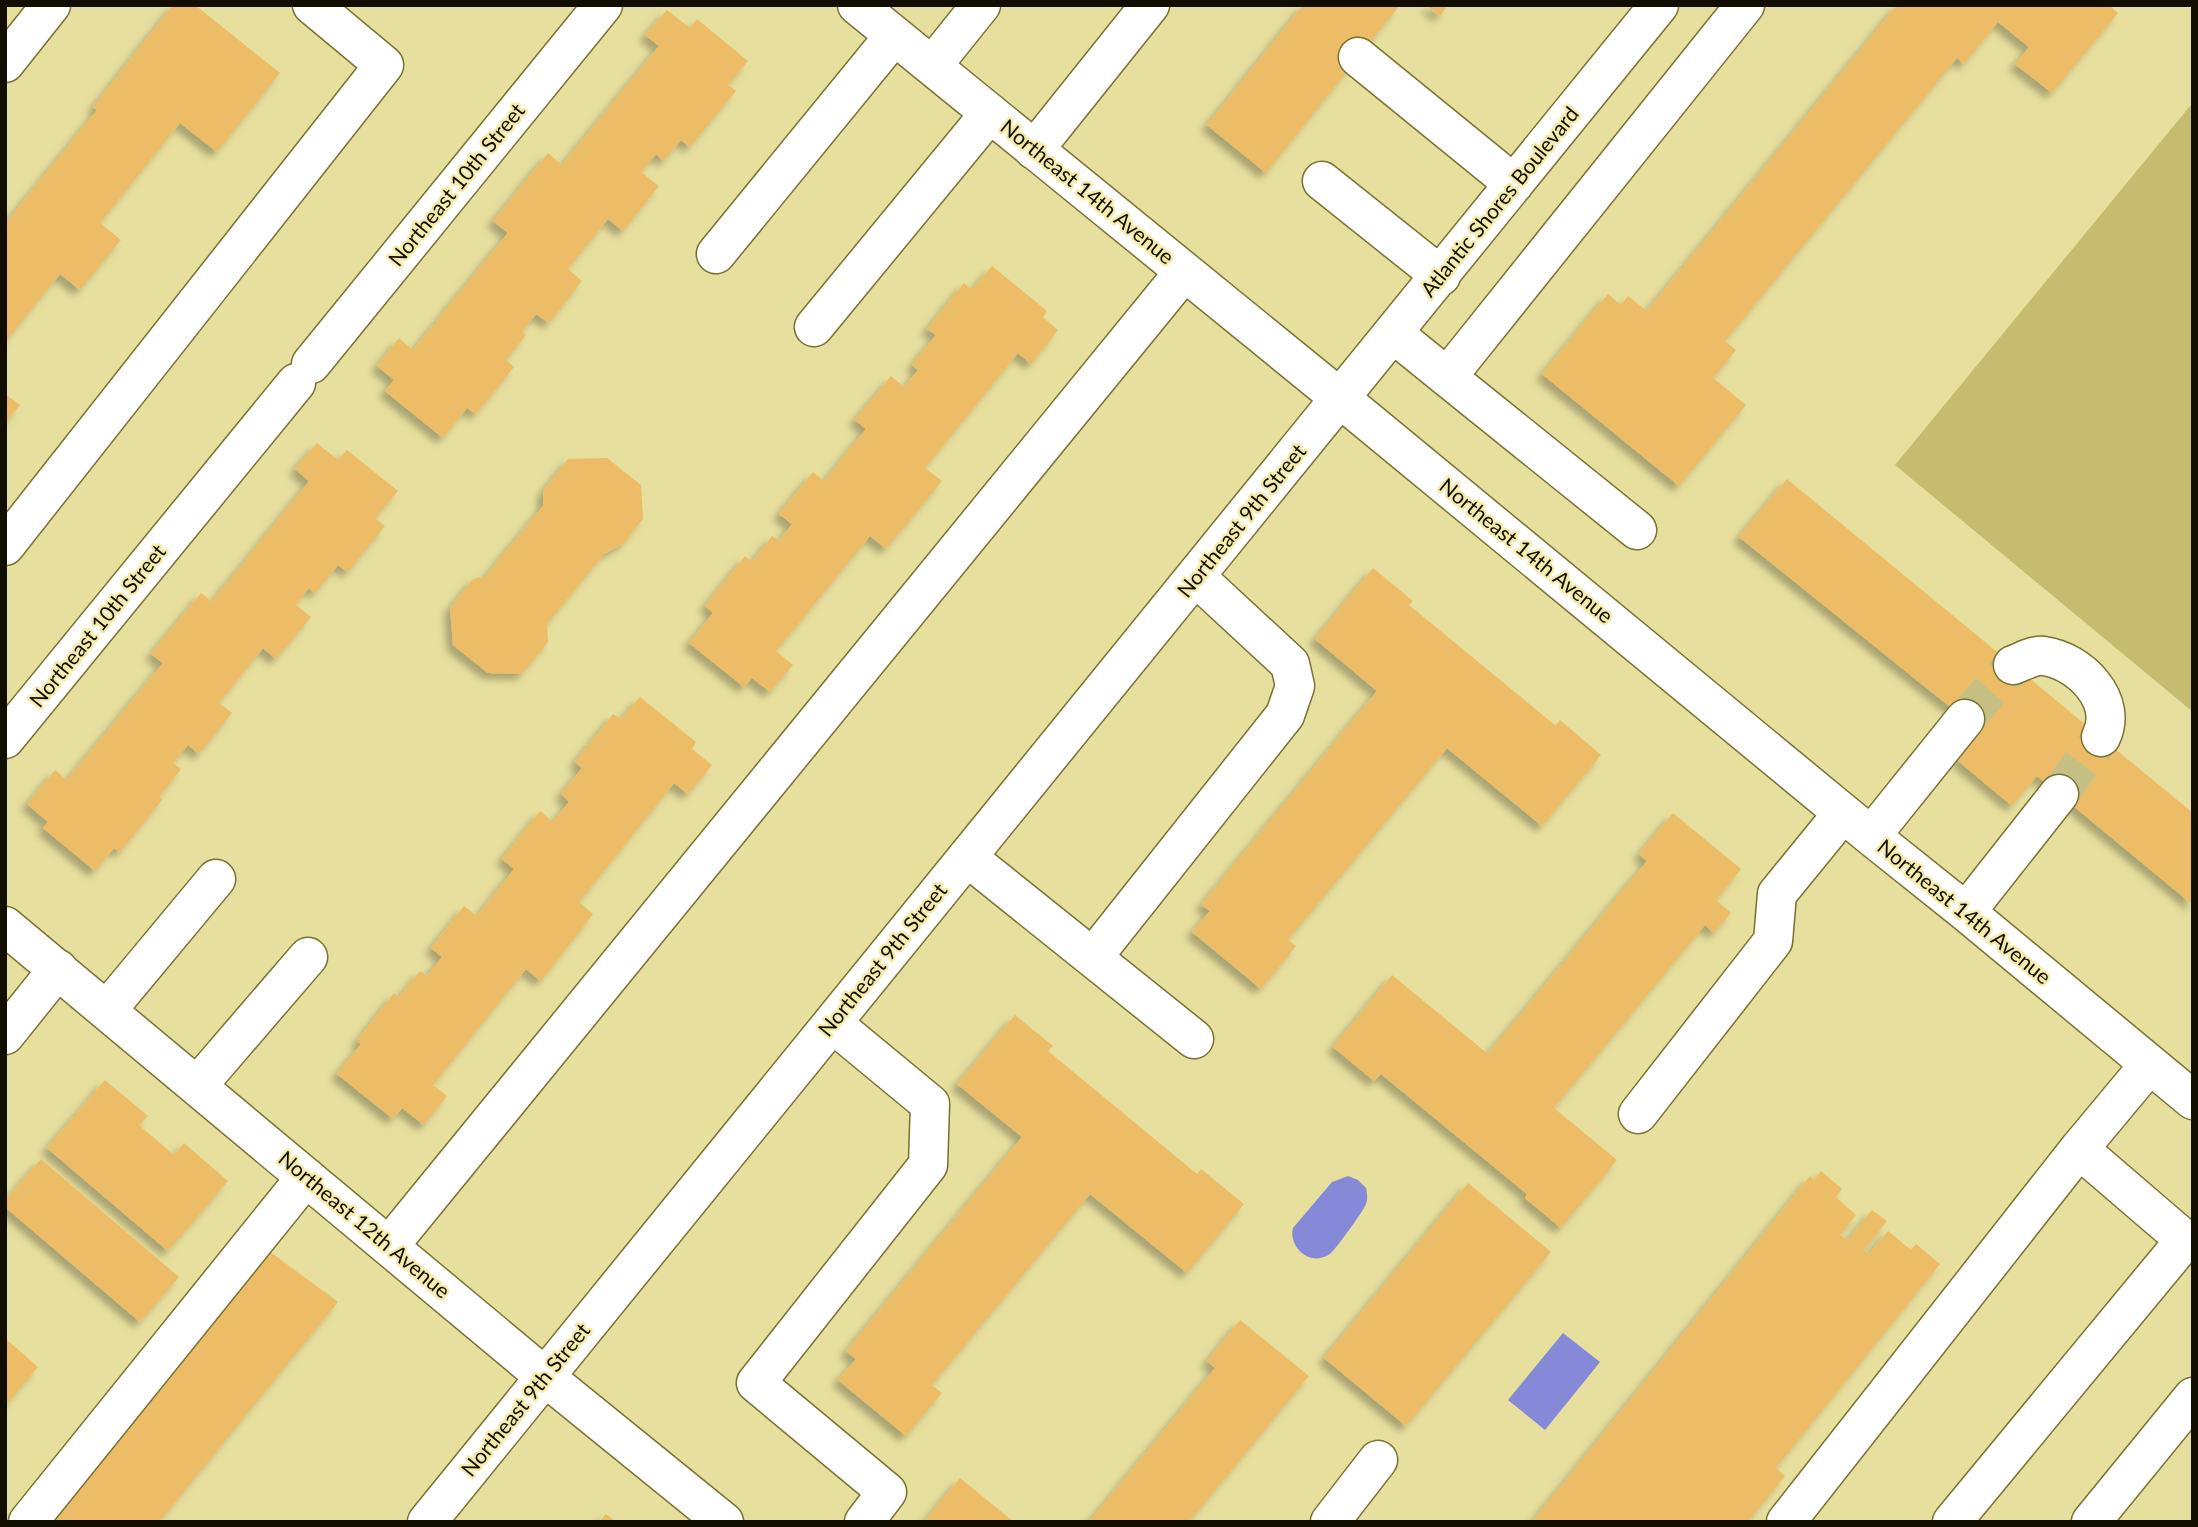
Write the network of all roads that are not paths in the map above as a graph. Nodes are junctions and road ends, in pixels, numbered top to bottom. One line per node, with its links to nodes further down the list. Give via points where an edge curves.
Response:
1 (51, 5): 11 (street)
2 (312, 5): 25 (street, via 384,65)
3 (603, 5): 30 (street, Northeast 10th Street)
4 (856, 5): 9 (street, Northeast 14th Avenue)
5 (981, 5): 12 (street)
6 (1150, 5): 14 (street)
7 (1659, 5): 16 (street, Atlantic Shores Boulevard)
8 (1745, 5): 22 (street)
9 (894, 36): 12 (street, Northeast 14th Avenue); 17 (street)
10 (1358, 57): 16 (street)
11 (5, 63)
12 (932, 66): 13 (street, Northeast 14th Avenue)
13 (989, 113): 14 (street, Northeast 14th Avenue); 20 (street)
14 (1034, 150): 18 (street, Northeast 14th Avenue)
15 (1322, 181): 19 (street)
16 (1514, 184): 19 (street, Atlantic Shores Boulevard)
17 (716, 254)
18 (1184, 272): 23 (street, Northeast 14th Avenue); 50 (street)
19 (1441, 276): 21 (street, Atlantic Shores Boulevard)
20 (814, 327)
21 (1394, 334): 22 (street); 23 (street, Atlantic Shores Boulevard)
22 (1447, 377): 24 (street)
23 (1341, 399): 26 (street, Northeast 9th Street); 32 (street, Northeast 14th Avenue)
24 (1637, 530)
25 (5, 546)
26 (1196, 577): 33 (street, Northeast 9th Street); 38 (street, via 1290,664 1296,686 1285,715)
27 (2013, 665): 29 (street, via 2041,655 2068,663 2087,678 2106,707)
28 (1965, 719): 32 (street)
29 (2101, 737)
30 (5, 739)
31 (2059, 794): 35 (street)
32 (1857, 825): 35 (street, Northeast 14th Avenue); 47 (street, via 1777,894 1773,941)
33 (967, 857): 38 (street); 41 (street, Northeast 9th Street)
34 (216, 879): 40 (street)
35 (1966, 912): 44 (street, Northeast 14th Avenue)
36 (5, 926): 39 (street, Northeast 12th Avenue)
37 (308, 957): 45 (street)
38 (1093, 957): 43 (street)
39 (58, 969): 40 (street, Northeast 12th Avenue); 42 (street)
40 (107, 1010): 45 (street, Northeast 12th Avenue)
41 (832, 1023): 51 (street, Northeast 9th Street); 57 (street, via 930,1104 928,1165 756,1383 887,1492)
42 (5, 1035)
43 (1194, 1039)
44 (2149, 1065): 46 (street, Northeast 14th Avenue); 48 (street)
45 (197, 1086): 49 (street, Northeast 12th Avenue)
46 (2193, 1100)
47 (1638, 1114)
48 (2079, 1149): 59 (street); 60 (street, via 2185,1240)
49 (306, 1177): 50 (street, Northeast 12th Avenue); 54 (street)
50 (389, 1246): 51 (street, Northeast 12th Avenue)
51 (544, 1376): 55 (street, Northeast 9th Street); 56 (street, Northeast 12th Avenue)
52 (2193, 1397): 61 (street)
53 (1378, 1460): 58 (street)
54 (28, 1522)
55 (428, 1522)
56 (724, 1522)
57 (864, 1522)
58 (1330, 1522)
59 (1786, 1522)
60 (1952, 1522)
61 (2091, 1522)

